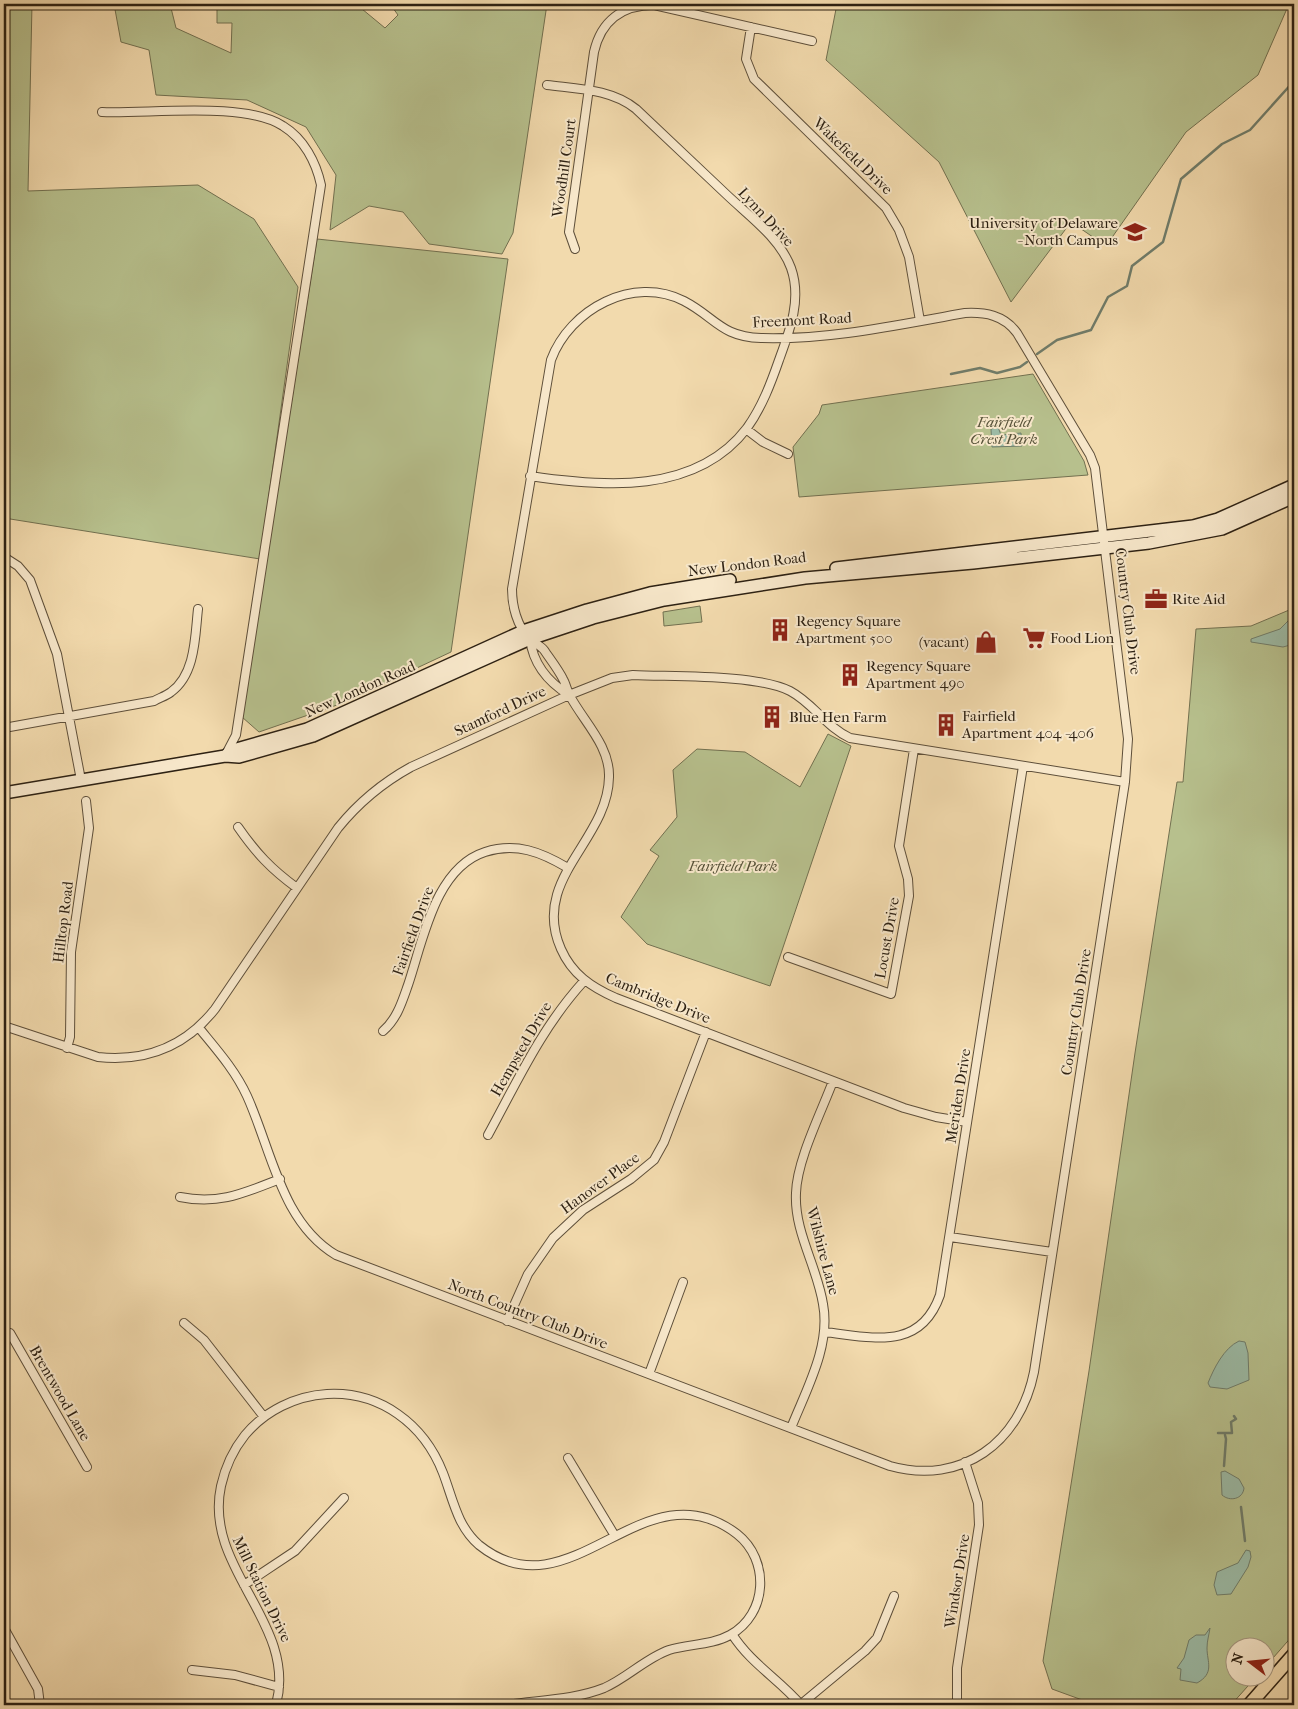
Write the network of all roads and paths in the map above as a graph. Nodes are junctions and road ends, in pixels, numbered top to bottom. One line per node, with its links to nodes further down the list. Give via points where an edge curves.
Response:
1 (751, 27): 2 (street, Woodhill Court); 4 (street, Woodhill Court, via 654,5 623,12 608,21 599,35); 7 (street, Wakefield Drive, via 746,59 754,79 869,189 894,219 909,257)
2 (812, 41)
3 (547, 85): 4 (street, Lynn Drive)
4 (589, 90): 6 (street, Woodhill Court, via 569,232); 8 (street, Lynn Drive, via 615,95 636,109 774,240 787,259 794,281 794,313)
5 (102, 112): 22 (street, via 198,111 256,116 283,125 305,146 317,168 321,185 236,735)
6 (575, 249)
7 (920, 321): 8 (street, Freemont Road, via 854,332); 14 (street, Freemont Road, via 985,313 1001,318 1015,330 1093,461)
8 (787, 338): 9 (street, Lynn Drive, via 764,398); 11 (street, Freemont Road, via 736,334 718,326 685,301 655,293 624,296 598,305 572,324 556,349 548,372)
9 (746, 429): 10 (street); 11 (street, Lynn Drive, via 712,459 671,477 608,485)
10 (788, 454)
11 (530, 476): 17 (street, Freemont Road, via 512,589 514,606)
12 (1294, 485): 14 (main road, New London Road, via 1193,526)
13 (1294, 497): 14 (main road, New London Road, via 1222,528 1149,543)
14 (1105, 542): 17 (main road, New London Road, via 936,567 805,578 723,589 664,600); 25 (street, Country Club Drive, via 1127,719)
15 (4, 557): 19 (street, via 18,566 30,580 57,654)
16 (198, 609): 19 (street, via 192,661 172,692 154,701)
17 (527, 635): 18 (street, Cambridge Drive, via 547,655 563,678); 18 (street, Cambridge Drive, via 532,653 553,685); 22 (main road, New London Road, via 313,736 239,758)
18 (569, 694): 21 (street, Stamford Drive, via 622,676 760,682 798,696 832,728 850,738); 29 (street, Cambridge Drive, via 602,747 609,774 602,811); 30 (street, Stamford Drive, via 388,780 348,815)
19 (70, 717): 20 (street); 24 (street)
20 (4, 728)
21 (914, 749): 23 (street, Stamford Drive); 31 (street, Locust Drive, via 899,846 905,862 909,896 891,994)
22 (225, 756): 24 (main road, New London Road)
23 (1023, 766): 25 (street, Stamford Drive); 39 (street, Meriden Drive)
24 (81, 780): 26 (main road, New London Road)
25 (1125, 782): 44 (street, Country Club Drive)
26 (4, 793)
27 (86, 801): 37 (street, Hilltop Road, via 89,828 71,952 70,1037)
28 (238, 828): 30 (street, via 267,865)
29 (568, 868): 32 (street, Cambridge Drive, via 557,892 554,924 564,955); 35 (street, Fairfield Drive, via 540,853 511,847 482,852 458,868 440,892 399,1009)
30 (297, 888): 34 (street, Stamford Drive)
31 (788, 957)
32 (584, 981): 36 (street, Cambridge Drive, via 610,995); 40 (street, Hempsted Drive, via 544,1032)
33 (4, 1026): 37 (street, Stamford Drive)
34 (199, 1028): 37 (street, Stamford Drive, via 166,1049 132,1058 98,1057); 41 (street, North Country Club Drive, via 241,1084)
35 (383, 1031)
36 (706, 1032): 38 (street, Cambridge Drive); 46 (street, Hanover Place, via 654,1160 636,1176 584,1210 554,1238 528,1274)
37 (67, 1048)
38 (833, 1081): 39 (street, Cambridge Drive, via 917,1112); 48 (street, Wilshire Lane, via 800,1168 796,1192 797,1218 823,1304)
39 (967, 1122): 43 (street, Meriden Drive)
40 (488, 1135)
41 (280, 1179): 42 (street, via 225,1199); 46 (street, North Country Club Drive, via 299,1222 328,1250)
42 (180, 1197)
43 (950, 1237): 44 (street); 48 (street, Meriden Drive, via 940,1295 920,1326 888,1338)
44 (1052, 1252): 54 (street, Country Club Drive, via 1034,1372 1026,1401 999,1442)
45 (683, 1282): 50 (street)
46 (507, 1321): 50 (street, North Country Club Drive)
47 (184, 1323): 51 (street, via 204,1340)
48 (824, 1332): 52 (street, Wilshire Lane)
49 (7, 1334): 55 (street, Brentwood Lane)
50 (649, 1374): 52 (street, North Country Club Drive)
51 (264, 1417): 57 (street, Mill Station Drive, via 304,1397 336,1394 368,1398 394,1410 418,1431 430,1447 455,1511 466,1530 487,1550 513,1563 538,1565 558,1562); 58 (street, Mill Station Drive, via 246,1433 234,1450 220,1491 218,1515 222,1538)
52 (791, 1428): 54 (street, North Country Club Drive, via 901,1469 934,1471)
53 (568, 1458): 57 (street)
54 (965, 1462): 69 (street, Windsor Drive, via 978,1503 979,1525 956,1679)
55 (87, 1467)
56 (344, 1498): 58 (street, via 295,1551)
57 (615, 1536): 61 (street, Mill Station Drive, via 651,1519 680,1514 711,1519 742,1538 757,1560 761,1590 750,1617)
58 (244, 1585): 64 (street, Mill Station Drive, via 274,1643 280,1665)
59 (894, 1596): 68 (street, via 877,1638)
60 (4, 1628): 65 (street, via 38,1689)
61 (732, 1634): 67 (street, Mill Station Drive, via 660,1654 601,1689); 68 (street, via 750,1659)
62 (1294, 1654): 70 (main road)
63 (192, 1670): 64 (street, via 236,1676)
64 (279, 1687): 66 (street, Mill Station Drive)
65 (40, 1705)
66 (276, 1705)
67 (505, 1705)
68 (801, 1705)
69 (957, 1705)
70 (1249, 1705)

